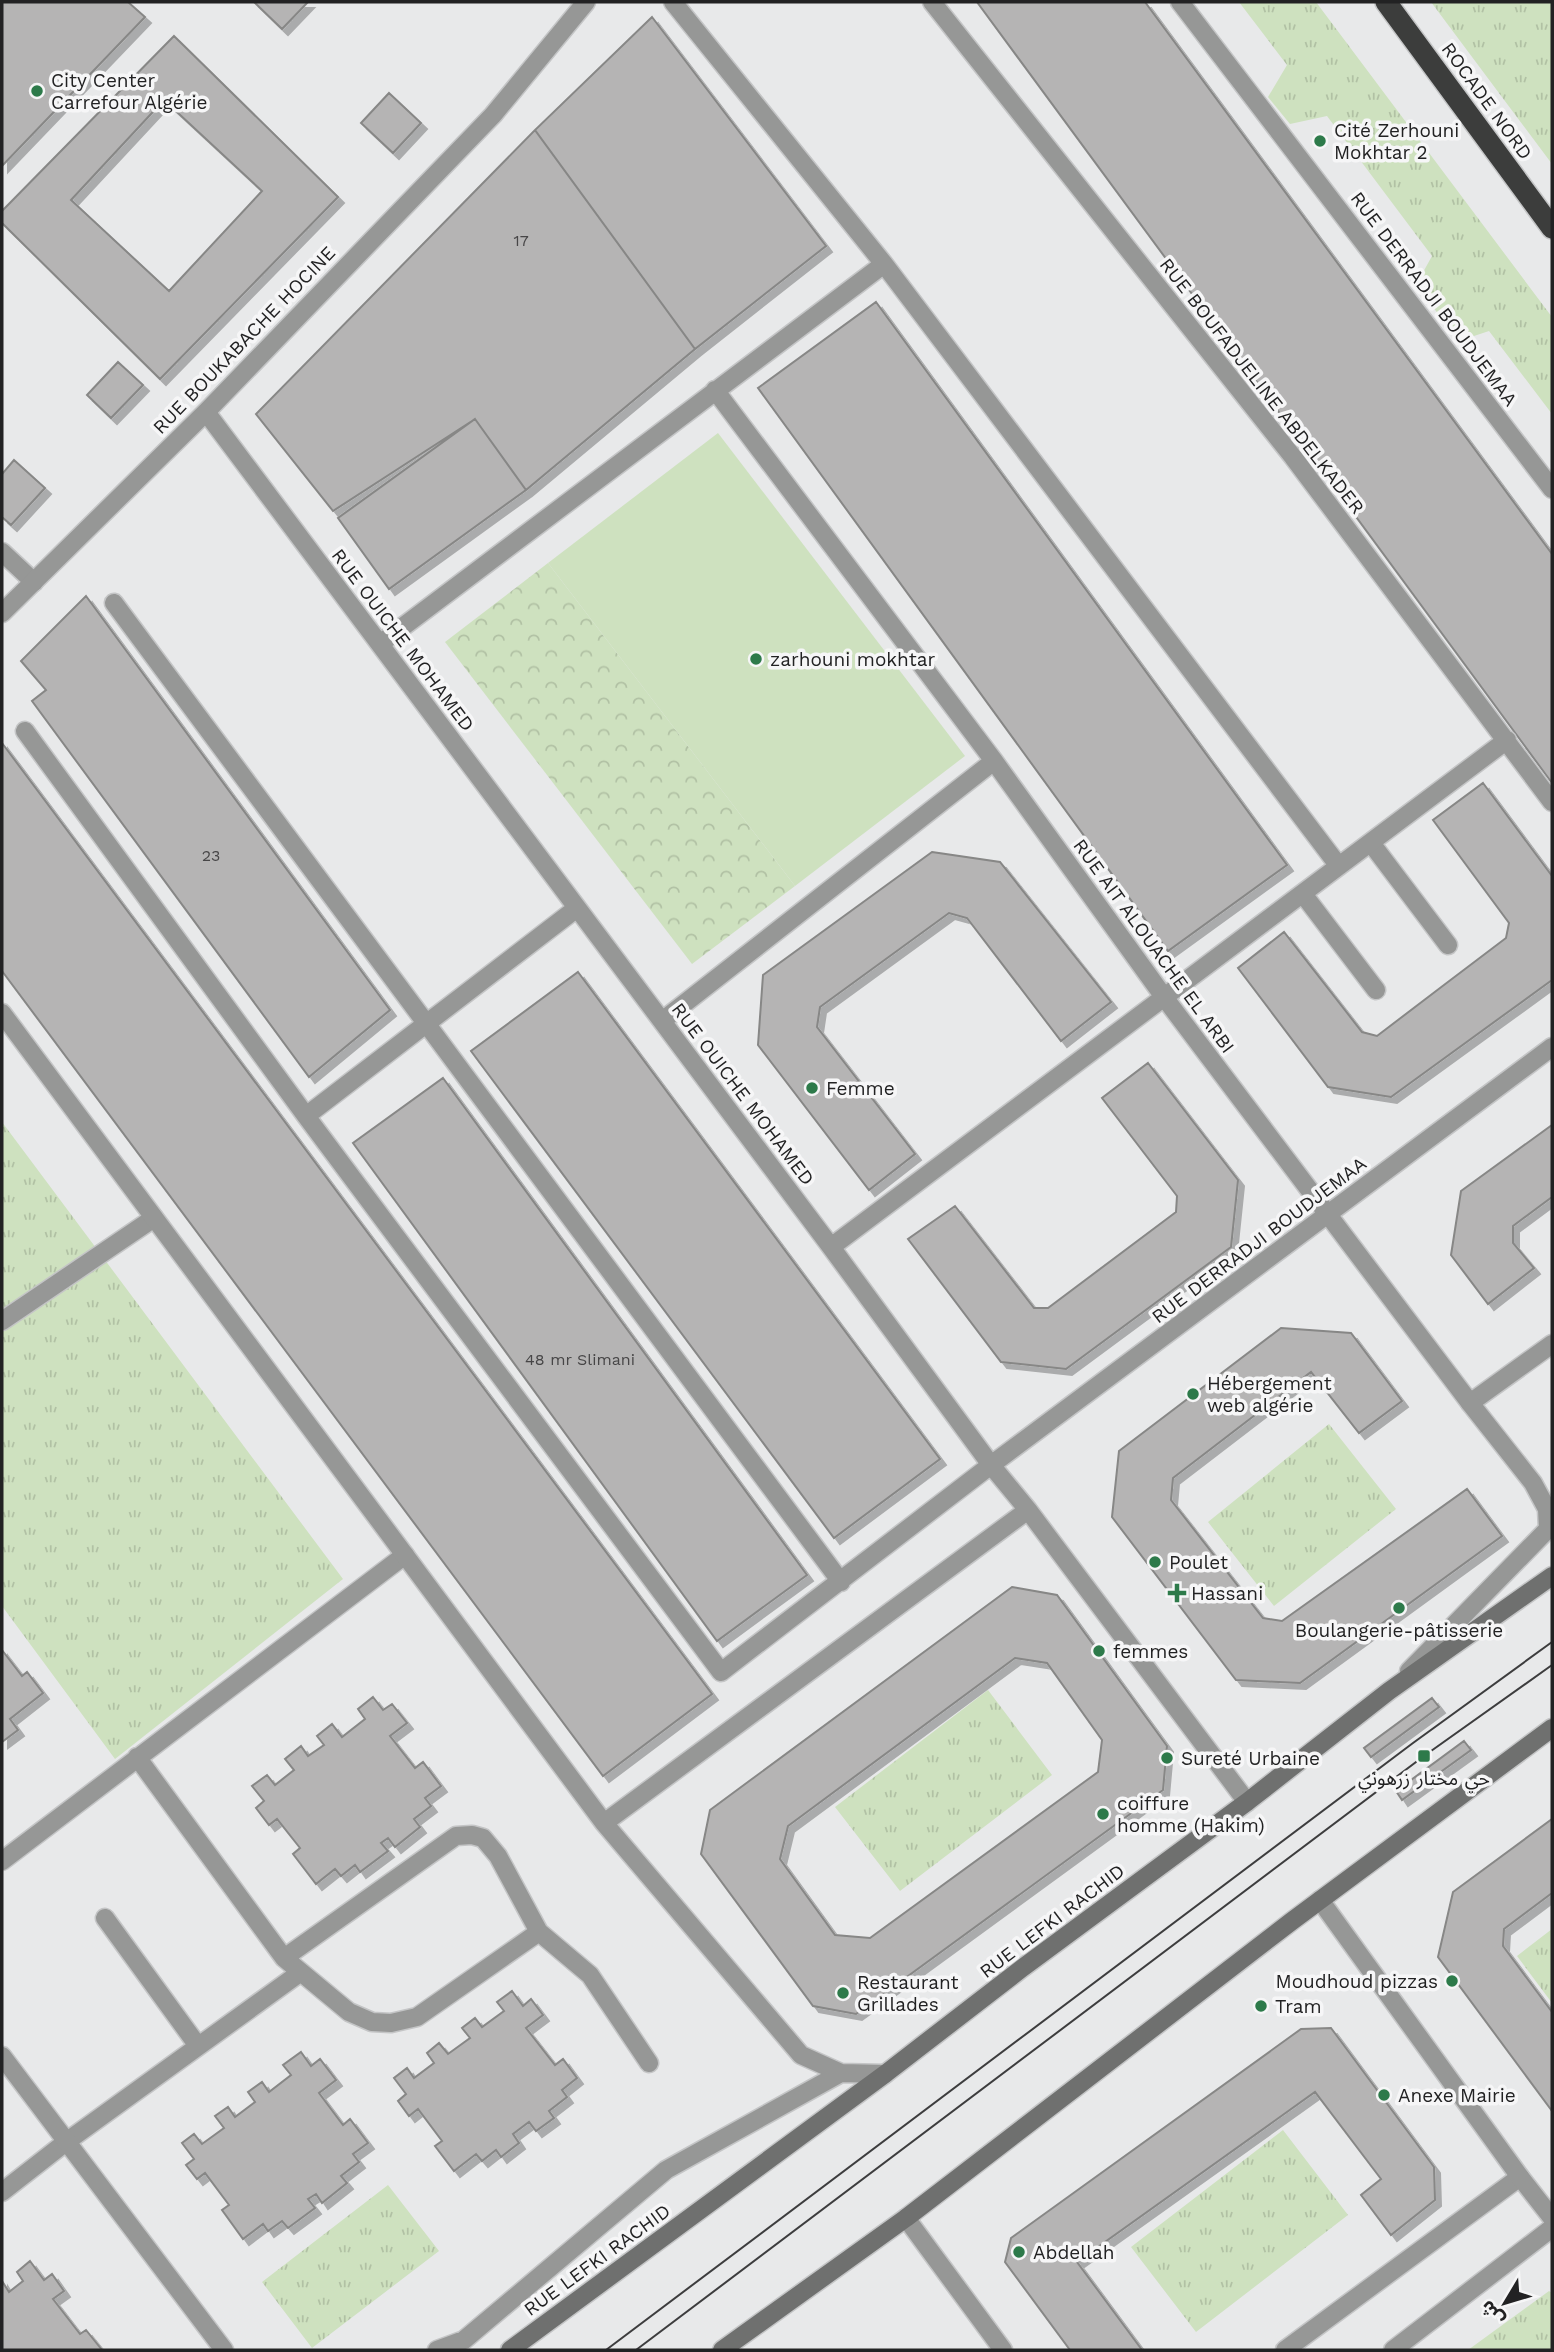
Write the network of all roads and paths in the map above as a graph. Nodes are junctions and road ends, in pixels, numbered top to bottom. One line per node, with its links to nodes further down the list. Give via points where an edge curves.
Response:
1 (586, 2): 9 (street, RUE BOUKABACHE HOCINE, via 513,92)
2 (673, 2): 7 (street)
3 (932, 2): 17 (street, RUE BOUFADJELINE ABDELKADER, via 1293,457)
4 (1180, 2): 10 (street, RUE DERRADJI BOUDJEMAA)
5 (1386, 2): 6 (highway, ROCADE NORD)
6 (1552, 228)
7 (884, 264): 8 (street); 21 (street)
8 (715, 390): 15 (street); 18 (street, RUE AIT ALOUACHE EL ARBI)
9 (206, 412): 12 (street, RUE BOUKABACHE HOCINE); 15 (street, RUE OUICHE MOHAMED)
10 (1552, 489)
11 (2, 552): 12 (street)
12 (34, 582): 14 (street, RUE BOUKABACHE HOCINE)
13 (114, 603): 29 (street)
14 (2, 613)
15 (380, 644): 23 (street, RUE OUICHE MOHAMED)
16 (25, 731): 31 (street)
17 (1507, 740): 19 (street, RUE BOUFADJELINE ABDELKADER); 20 (street)
18 (994, 761): 26 (street, RUE AIT ALOUACHE EL ARBI); 28 (street)
19 (1552, 802)
20 (1371, 843): 21 (street); 24 (street)
21 (1338, 865): 22 (street)
22 (1303, 894): 25 (street); 26 (street)
23 (577, 908): 28 (street, RUE OUICHE MOHAMED); 29 (street)
24 (1448, 945)
25 (1376, 990)
26 (1164, 997): 32 (street, RUE AIT ALOUACHE EL ARBI); 34 (street)
27 (2, 1013): 33 (street)
28 (662, 1021): 34 (street, RUE OUICHE MOHAMED)
29 (426, 1024): 31 (street); 42 (street)
30 (1552, 1047): 32 (street, RUE DERRADJI BOUDJEMAA)
31 (306, 1116): 42 (street, RUE DERRADJI BOUDJEMAA, via 721,1672)
32 (1328, 1215): 37 (street, RUE AIT ALOUACHE EL ARBI); 38 (street, RUE DERRADJI BOUDJEMAA)
33 (154, 1218): 35 (street); 40 (street)
34 (831, 1247): 38 (street, RUE OUICHE MOHAMED)
35 (2, 1321)
36 (1552, 1344): 37 (street)
37 (1470, 1403): 43 (street, RUE AIT ALOUACHE EL ARBI, via 1533,1483 1547,1509 1548,1529)
38 (991, 1465): 39 (street, RUE OUICHE MOHAMED); 42 (street, RUE DERRADJI BOUDJEMAA)
39 (1028, 1510): 46 (street, RUE OUICHE MOHAMED); 47 (street)
40 (405, 1555): 45 (street); 47 (street)
41 (1552, 1576): 43 (main road, RUE LEFKI RACHID)
42 (841, 1581)
43 (1389, 1691): 46 (main road, RUE LEFKI RACHID)
44 (1552, 1728): 49 (main road)
45 (137, 1758): 48 (street); 52 (street)
46 (1247, 1802): 58 (main road, RUE LEFKI RACHID)
47 (604, 1823): 57 (street, via 801,2055)
48 (2, 1861)
49 (1320, 1900): 60 (street); 62 (main road)
50 (105, 1918): 54 (street)
51 (539, 1932): 52 (street, via 498,1856 483,1838 456,1836); 53 (street, via 417,2017 391,2023 372,2022 348,2012); 56 (street, via 590,1975)
52 (284, 1958): 53 (street)
53 (301, 1972): 54 (street)
54 (198, 2046): 59 (street)
55 (2, 2056): 59 (street)
56 (649, 2063)
57 (841, 2073): 58 (street); 66 (street, via 666,2170 464,2340)
58 (884, 2074): 67 (main road, RUE LEFKI RACHID)
59 (66, 2143): 61 (street); 65 (street)
60 (1520, 2177): 63 (street); 70 (street)
61 (2, 2192)
62 (906, 2218): 68 (main road); 69 (street)
63 (1552, 2218)
64 (1552, 2228): 71 (street)
65 (224, 2350)
66 (437, 2350)
67 (510, 2350)
68 (722, 2350)
69 (1003, 2350)
70 (1285, 2350)
71 (1393, 2350)

